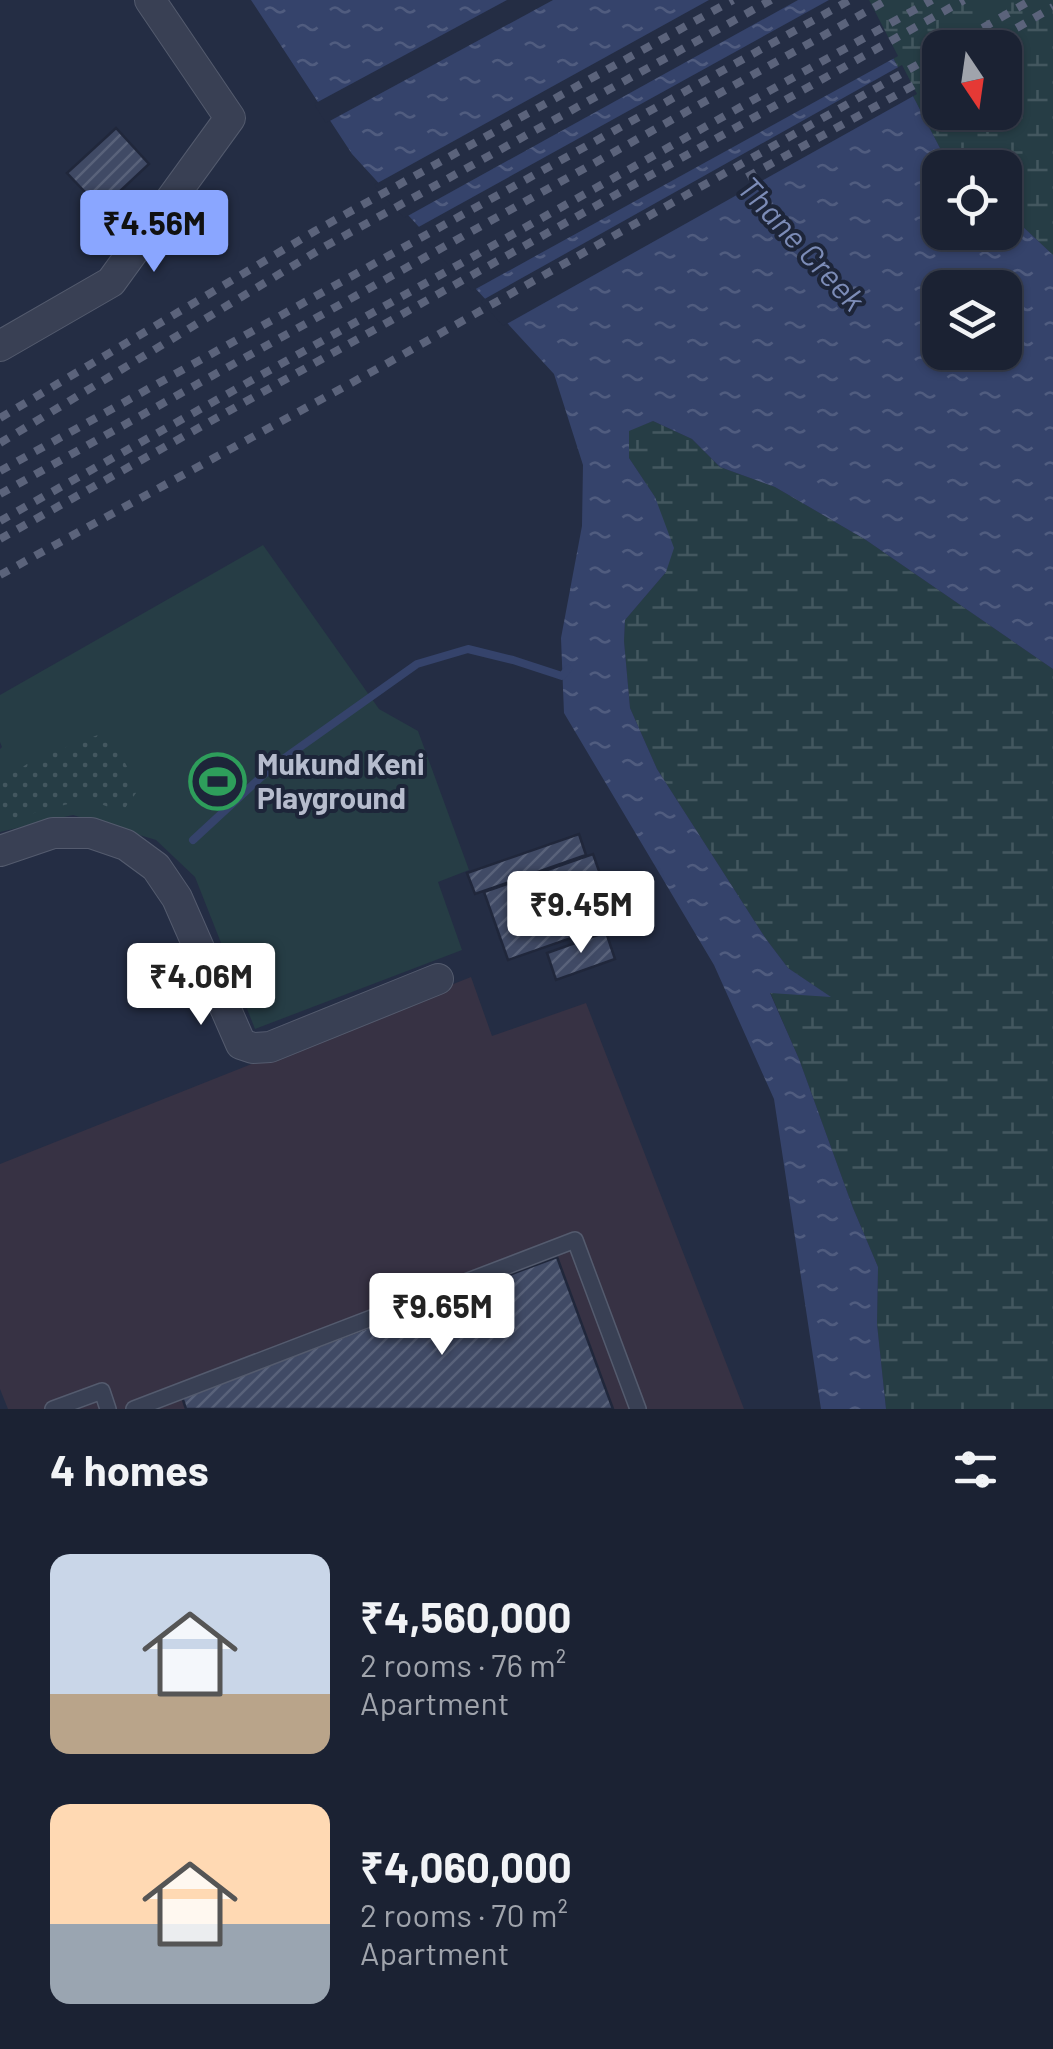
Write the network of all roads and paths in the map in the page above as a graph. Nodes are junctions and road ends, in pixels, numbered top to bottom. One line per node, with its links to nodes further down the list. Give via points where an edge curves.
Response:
1 (150, 0): 2 (street, via 230,118 111,282)
2 (0, 346)
3 (0, 851): 4 (street, via 54,833 91,833 126,845 156,868 177,898 241,1044 253,1048 270,1048)
4 (438, 980)
5 (54, 1409): 6 (lane, via 102,1391)
6 (108, 1409)
7 (134, 1409): 8 (lane, via 575,1240)
8 (638, 1409)

